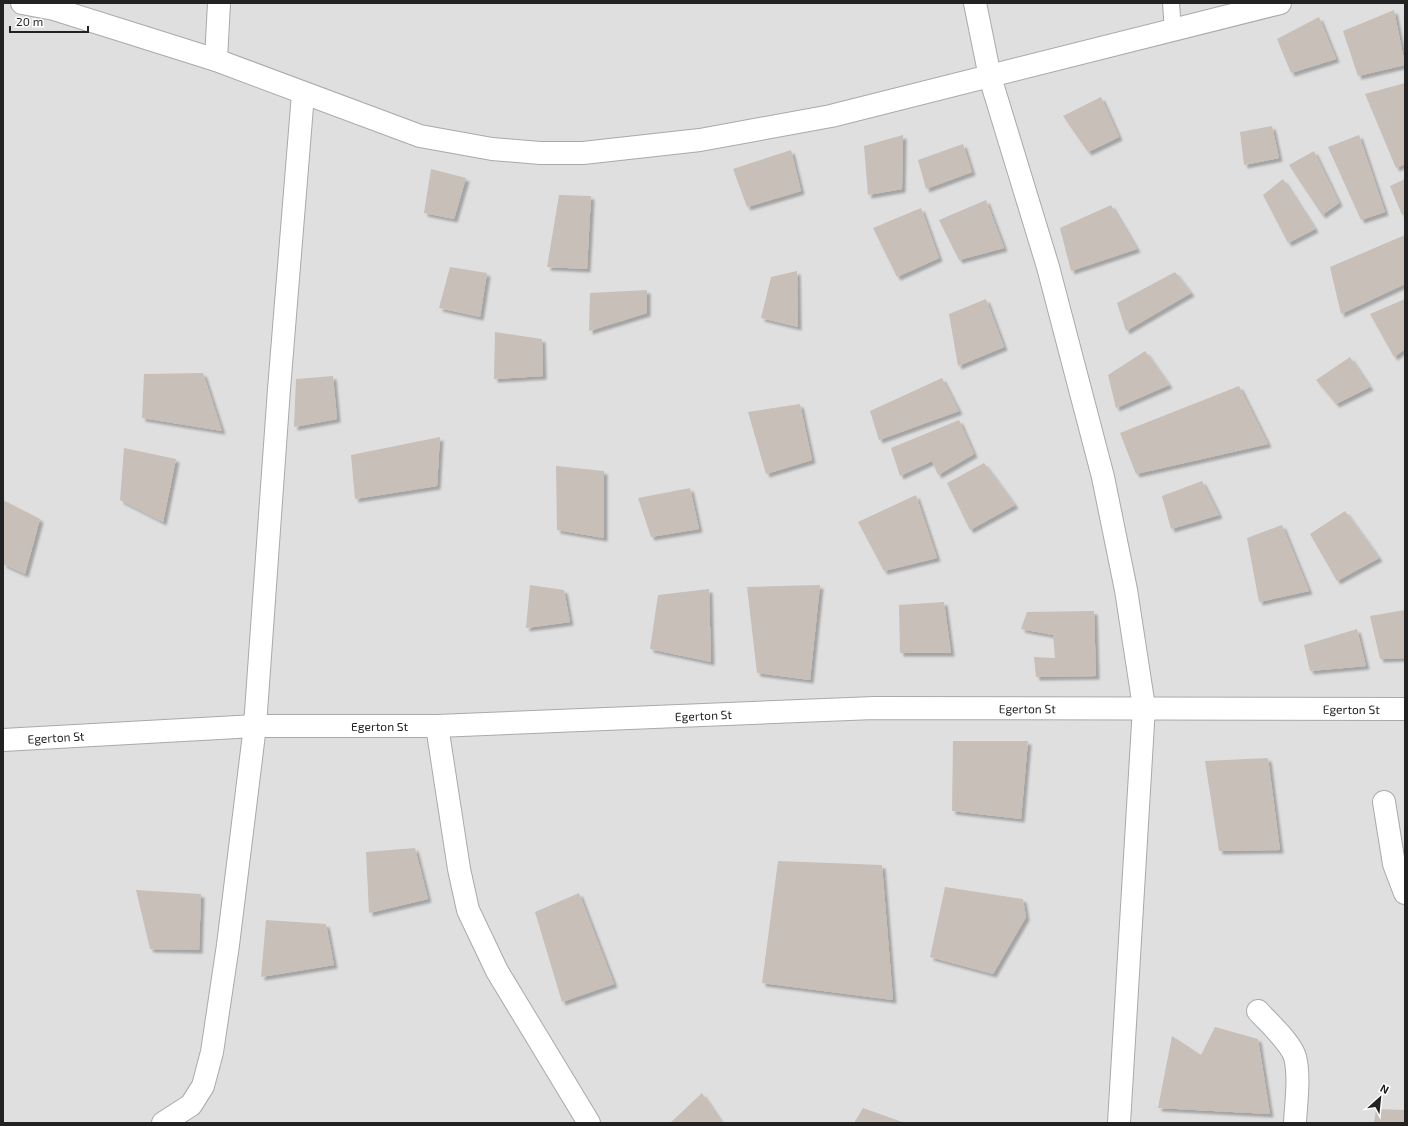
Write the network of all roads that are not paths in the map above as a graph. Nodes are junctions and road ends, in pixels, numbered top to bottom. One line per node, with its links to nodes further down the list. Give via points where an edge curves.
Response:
1 (22, 3): 7 (street, via 61,11)
2 (219, 3): 7 (street)
3 (975, 3): 8 (street)
4 (1171, 3): 6 (lane)
5 (1280, 3): 6 (street)
6 (1173, 30): 8 (street)
7 (216, 60): 9 (street)
8 (990, 77): 9 (street, via 831,116 700,140 583,153 492,149 420,136); 10 (street, via 1048,267 1103,477 1126,590)
9 (303, 94): 12 (street)
10 (1144, 707): 11 (street, Egerton St); 13 (street, Egerton St, via 874,708); 20 (street)
11 (1405, 709)
12 (255, 726): 13 (street, Egerton St); 14 (street, Egerton St); 18 (street, via 212,1052 202,1086 190,1105)
13 (437, 726): 19 (street, via 458,870 468,910 497,971)
14 (3, 740)
15 (1384, 802): 16 (street, via 1394,864)
16 (1405, 893)
17 (1258, 1011): 21 (street, via 1290,1046 1295,1056)
18 (163, 1123)
19 (589, 1123)
20 (1119, 1123)
21 (1295, 1123)

